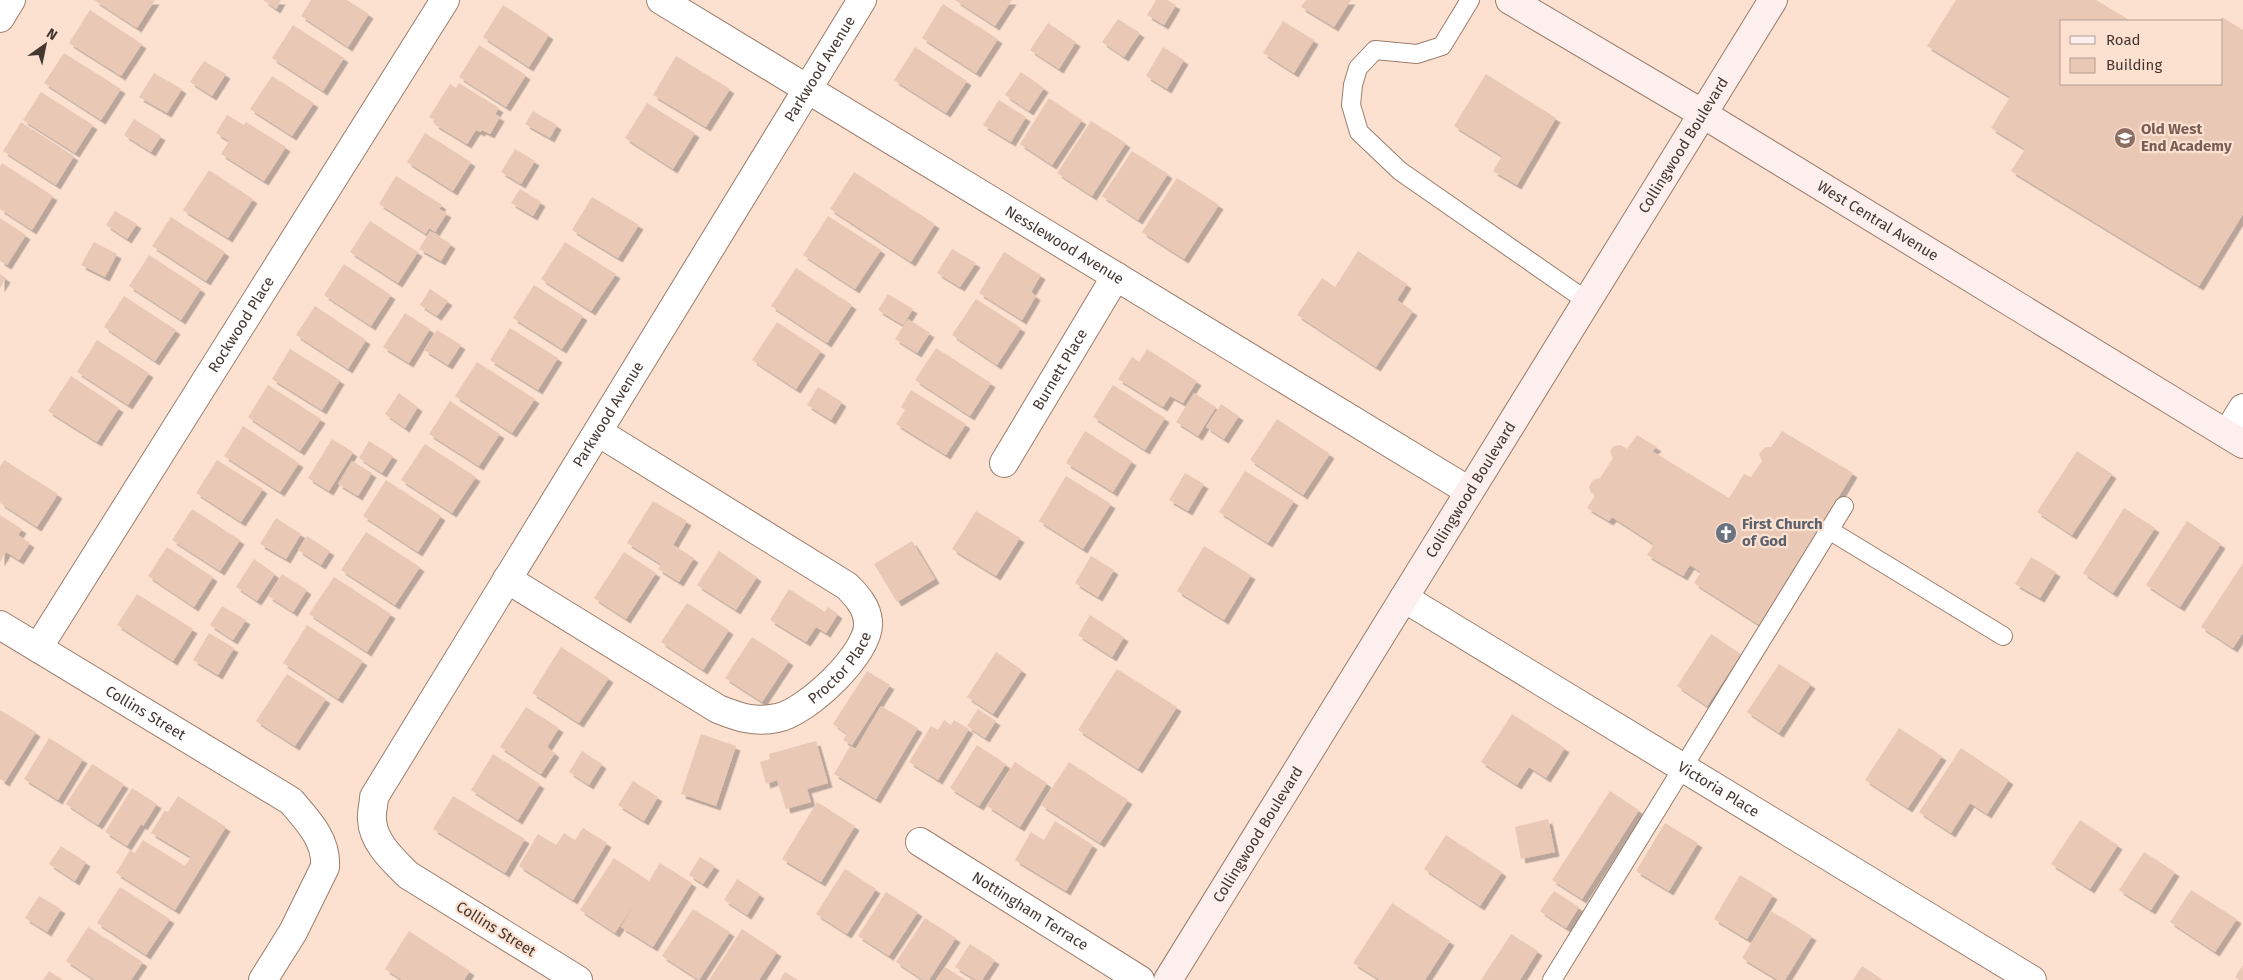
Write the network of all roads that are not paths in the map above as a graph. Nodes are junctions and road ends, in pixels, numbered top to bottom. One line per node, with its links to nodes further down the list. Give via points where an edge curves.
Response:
1 (11, 0): 8 (street)
2 (445, 0): 24 (street, Rockwood Place)
3 (661, 0): 9 (street, Nesslewood Avenue)
4 (862, 0): 9 (street, Parkwood Avenue)
5 (1470, 0): 12 (lane, via 1442,46 1417,54 1375,50 1358,68 1351,105 1360,132 1400,171)
6 (1510, 0): 10 (main road, West Central Avenue)
7 (1774, 0): 10 (main road, Collingwood Boulevard)
8 (0, 18)
9 (807, 89): 11 (street, Nesslewood Avenue); 14 (street, Parkwood Avenue)
10 (1704, 114): 12 (main road, Collingwood Boulevard); 15 (main road, West Central Avenue)
11 (1116, 276): 16 (street, Burnett Place); 17 (street, Nesslewood Avenue)
12 (1588, 301): 17 (main road, Collingwood Boulevard)
13 (2243, 408): 15 (street)
14 (598, 432): 20 (street, Parkwood Avenue); 20 (street, Proctor Place, via 847,586 866,608 869,624 863,642 840,674 800,710 779,718 745,719 718,709)
15 (2235, 439)
16 (1004, 463)
17 (1469, 491): 21 (main road, Collingwood Boulevard)
18 (1844, 506): 19 (lane)
19 (1829, 530): 23 (lane); 25 (lane)
20 (507, 579): 26 (street, Parkwood Avenue, via 374,797 372,820)
21 (1404, 598): 25 (street, Victoria Place); 31 (main road, Collingwood Boulevard)
22 (0, 625): 24 (street, Collins Street)
23 (2003, 636)
24 (38, 648): 28 (street, Collins Street, via 291,801 322,841 325,867 293,932)
25 (1683, 768): 32 (lane); 33 (street, Victoria Place)
26 (375, 834): 29 (street, Collins Street, via 408,875)
27 (920, 842): 30 (street, Nottingham Terrace)
28 (263, 980)
29 (578, 980)
30 (1140, 980)
31 (1168, 980)
32 (1552, 980)
33 (2032, 980)

